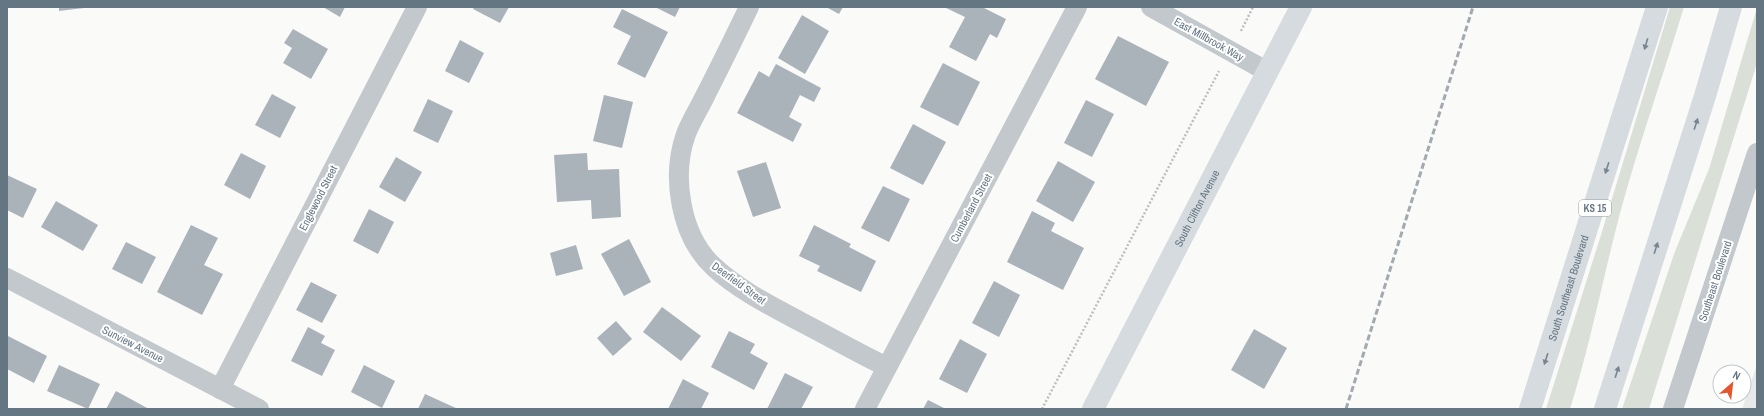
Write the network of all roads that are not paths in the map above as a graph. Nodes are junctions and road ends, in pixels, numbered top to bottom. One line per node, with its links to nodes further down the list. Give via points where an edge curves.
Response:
1 (417, 7): 12 (street, Englewood Street)
2 (749, 7): 11 (street, Deerfield Street, via 686,134 680,159 679,183 682,206 689,228 699,249 714,267 739,285 764,302)
3 (1077, 7): 11 (street, Cumberland Street)
4 (1151, 7): 8 (street, East Millbrook Way)
5 (1301, 7): 8 (main road, South Clifton Avenue)
6 (1657, 7): 16 (main road, South Southeast Boulevard / KS 15, one-way to 16)
7 (1731, 7): 17 (main road, one-way to 7)
8 (1268, 72): 15 (main road, South Clifton Avenue)
9 (1757, 153): 18 (street, Southeast Boulevard)
10 (7, 278): 12 (street, Sunview Avenue)
11 (887, 367): 14 (street, Cumberland Street)
12 (220, 389): 13 (street, Sunview Avenue)
13 (259, 409)
14 (865, 409)
15 (1093, 409)
16 (1530, 409)
17 (1605, 409)
18 (1673, 409)

